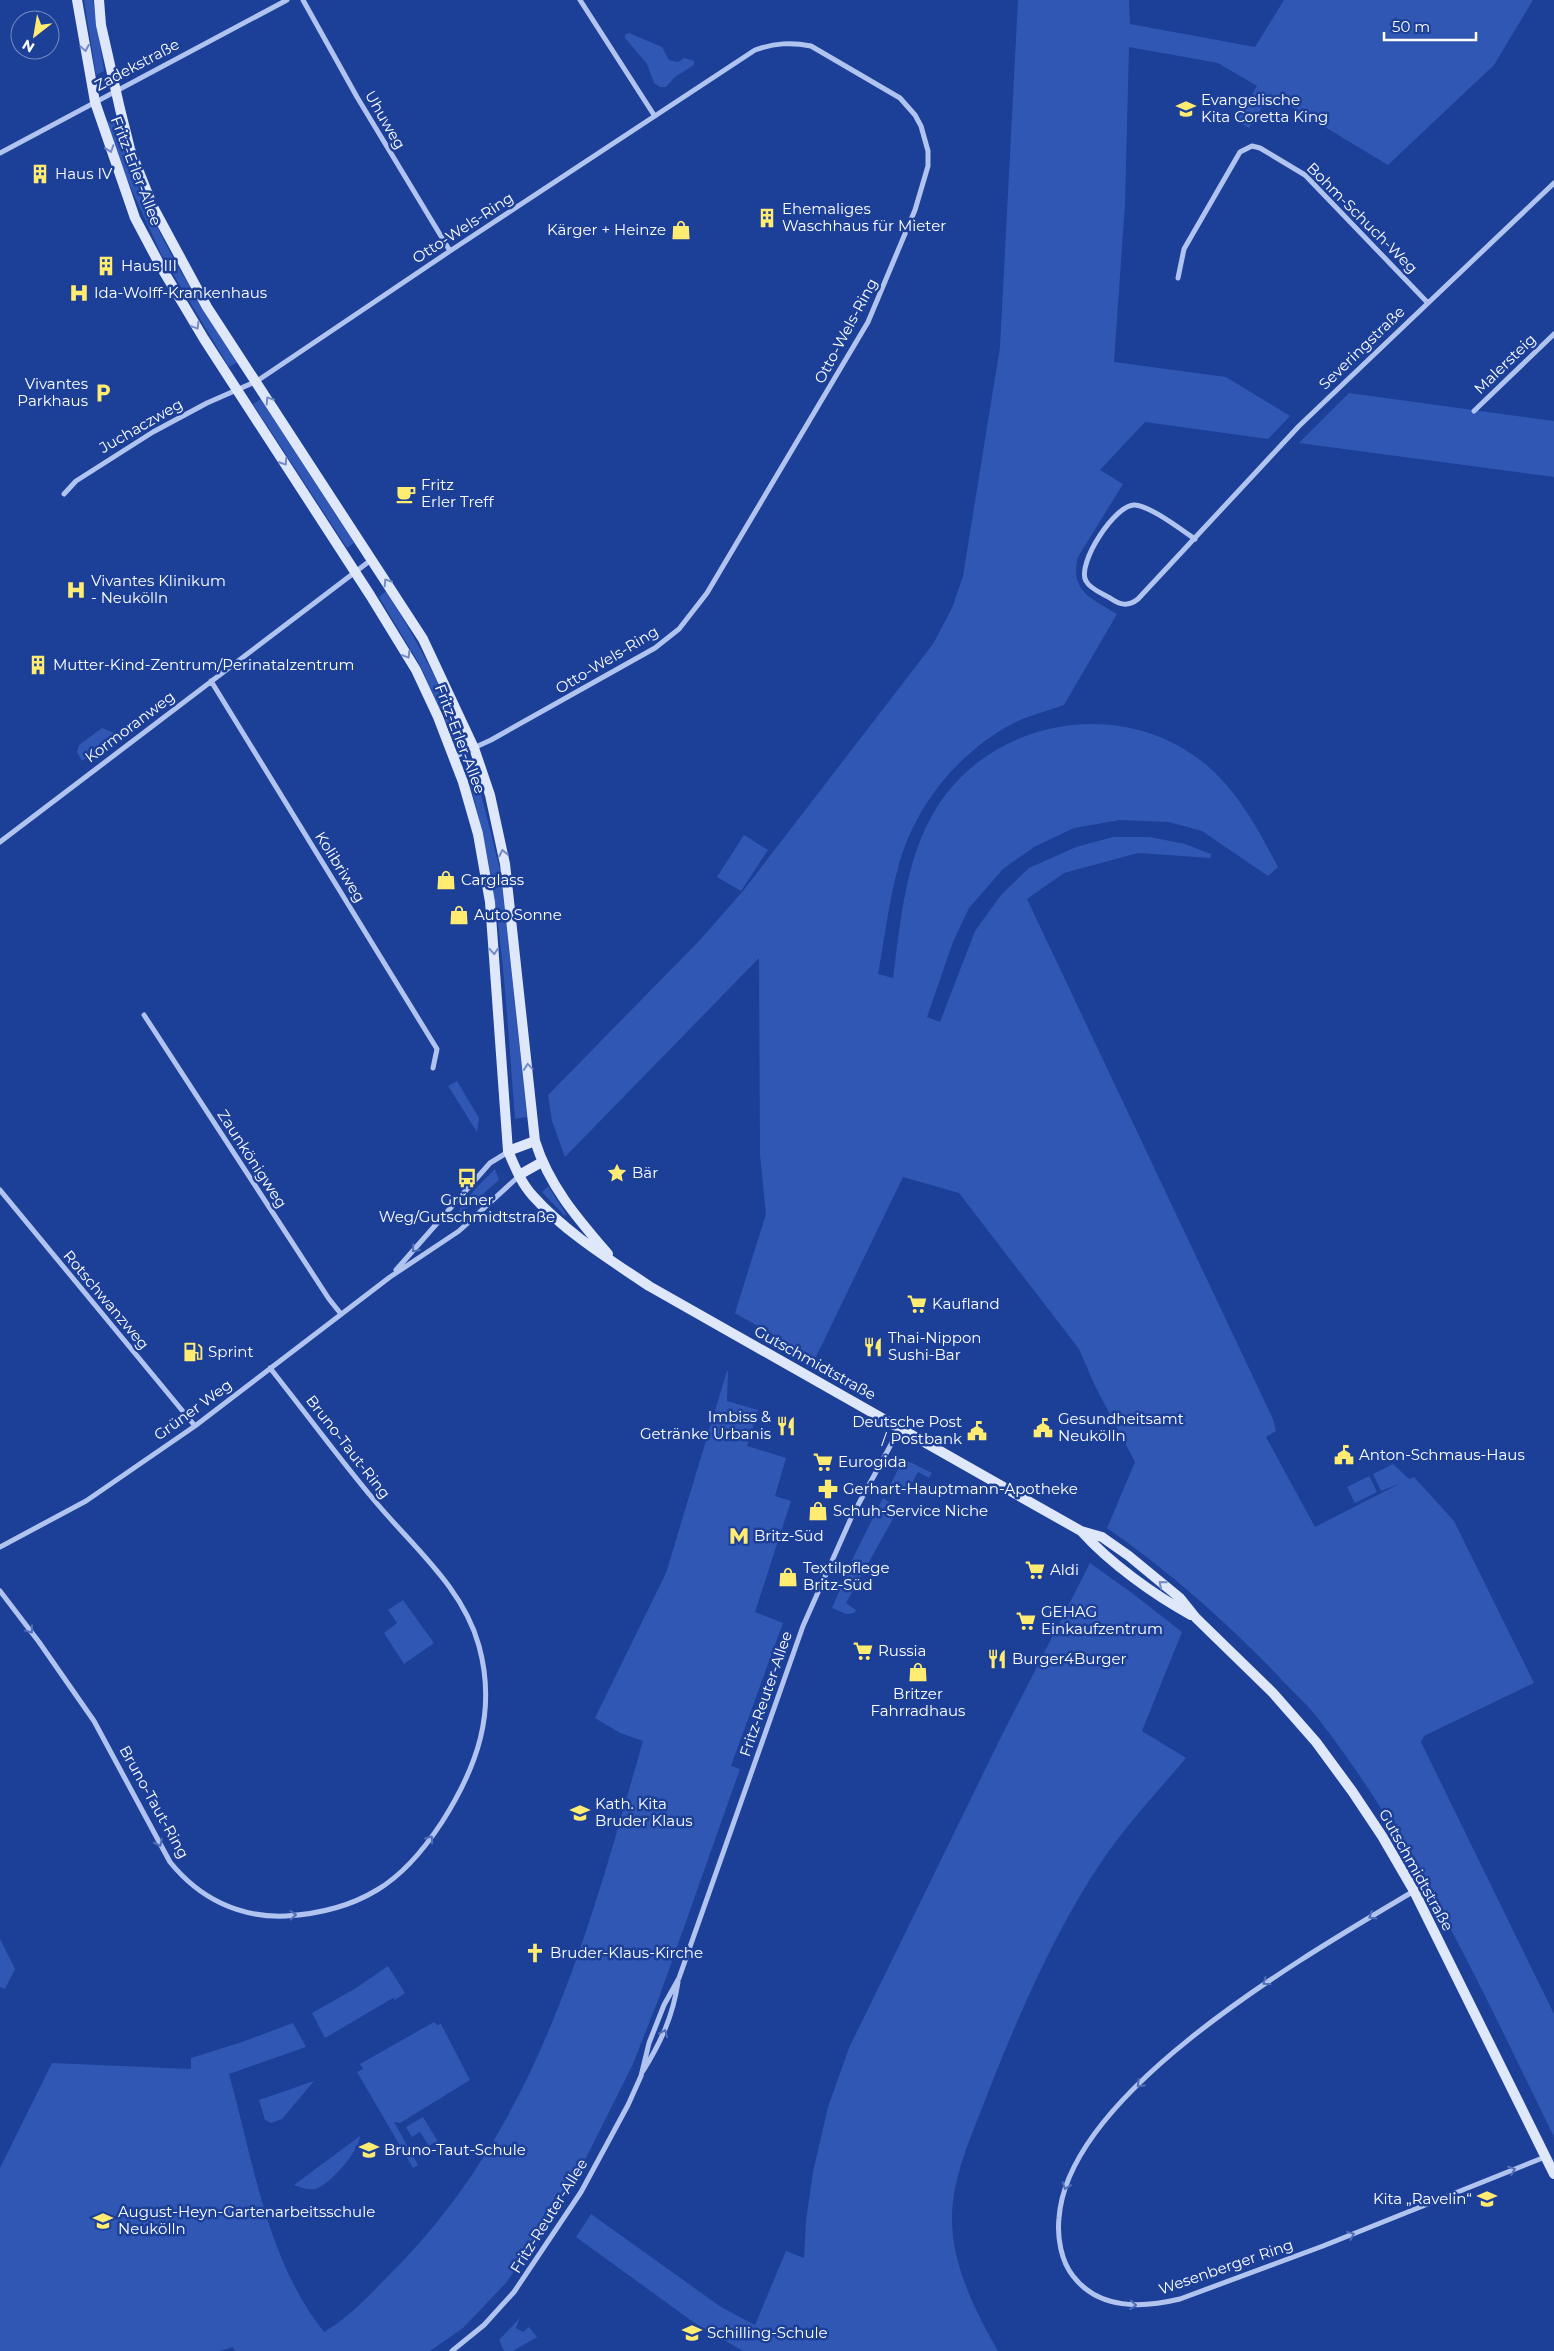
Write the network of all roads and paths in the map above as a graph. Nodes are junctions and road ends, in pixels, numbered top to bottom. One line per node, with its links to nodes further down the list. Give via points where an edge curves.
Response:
1 (78, 0): 7 (street, Fritz-Erler-Allee, one-way to 7)
2 (99, 0): 6 (street, Fritz-Erler-Allee)
3 (287, 0): 6 (street, Zadekstraße)
4 (303, 0): 11 (street, Uhuweg, via 362,106)
5 (580, 0): 8 (street)
6 (115, 91): 7 (street, Zadekstraße); 15 (street, Fritz-Erler-Allee, via 130,148 153,207 208,307)
7 (95, 102): 9 (street, Zadekstraße); 16 (street, Fritz-Erler-Allee, one-way to 16, via 135,218)
8 (654, 115): 11 (street, Otto-Wels-Ring); 23 (street, Otto-Wels-Ring, via 756,50 776,43 811,46 884,87 908,107 926,139 926,178 883,290 856,345 691,615 655,648)
9 (0, 153)
10 (1554, 183): 13 (street, Severingstraße)
11 (450, 251): 15 (street, Otto-Wels-Ring)
12 (1178, 278): 13 (street, Bohm-Schuch-Weg, via 1184,249 1240,152 1252,146 1305,175)
13 (1427, 302): 19 (street, Severingstraße, via 1300,426)
14 (1554, 334): 17 (street, Malersteig)
15 (257, 381): 16 (street); 20 (street, Fritz-Erler-Allee, one-way to 15)
16 (236, 390): 18 (street, Juchaczweg, via 144,437 76,481); 21 (street, Fritz-Erler-Allee, one-way to 21)
17 (1474, 411)
18 (64, 494)
19 (1195, 538): 19 (street, Severingstraße, via 1138,599 1129,604 1117,602 1089,586 1085,579 1086,561 1106,527 1119,510 1127,506 1146,509)
20 (372, 560): 21 (street, Kormoranweg); 23 (street, Fritz-Erler-Allee, one-way to 20, via 423,638)
21 (356, 572): 22 (street, Kormoranweg); 24 (street, Fritz-Erler-Allee, one-way to 24, via 416,670)
22 (211, 681): 25 (street, Kormoranweg); 27 (street, Kolibriweg, via 436,1049)
23 (474, 748): 24 (street, Otto-Wels-Ring); 28 (street, Fritz-Erler-Allee, one-way to 23, via 505,864 490,796)
24 (454, 757): 29 (street, Fritz-Erler-Allee, one-way to 29, via 478,834 490,902)
25 (0, 842)
26 (144, 1015): 35 (street, Zaunkönigweg)
27 (433, 1068)
28 (535, 1141): 29 (street); 30 (street, Fritz-Erler-Allee)
29 (508, 1151): 31 (street, Fritz-Erler-Allee); 34 (street, Grüner Weg, one-way to 34, via 490,1163)
30 (542, 1162): 31 (street); 33 (street, Gutschmidtstraße, via 573,1213)
31 (519, 1175): 33 (street, Gutschmidtstraße, via 532,1195 589,1245); 34 (street, Grüner Weg, via 459,1231)
32 (0, 1190): 37 (street, Rotschwanzweg)
33 (615, 1262): 38 (street, Gutschmidtstraße, via 666,1296)
34 (390, 1278): 35 (street, Grüner Weg)
35 (341, 1314): 36 (street, Grüner Weg)
36 (270, 1368): 37 (street, Grüner Weg); 40 (street, Bruno-Taut-Ring, one-way to 36, via 94,1721 170,1862 181,1876 209,1898 245,1912 273,1916 302,1915 345,1906 379,1889 399,1874 435,1833 461,1790 477,1754 486,1706 480,1648 450,1587 375,1501)
37 (194, 1426): 39 (street, Grüner Weg, via 86,1502)
38 (900, 1428): 41 (street, Gutschmidtstraße, via 1081,1531 1102,1537 1180,1598 1316,1742 1377,1828); 42 (street, Fritz-Reuter-Allee, via 852,1516 803,1626)
39 (0, 1547)
40 (0, 1591)
41 (1414, 1891): 44 (street, Gutschmidtstraße); 44 (street, Wesenberger Ring, one-way to 44, via 1258,1987 1169,2057 1113,2112 1079,2156 1062,2196 1058,2228 1066,2265 1079,2284 1104,2300 1137,2306 1180,2300)
42 (679, 1978): 43 (street, Fritz-Reuter-Allee, via 664,2005); 43 (street, Fritz-Reuter-Allee, one-way to 42, via 667,2027)
43 (640, 2076): 46 (street, Fritz-Reuter-Allee, via 581,2192 527,2276 497,2312)
44 (1545, 2157): 45 (street, Gutschmidtstraße)
45 (1554, 2174)
46 (452, 2351)

